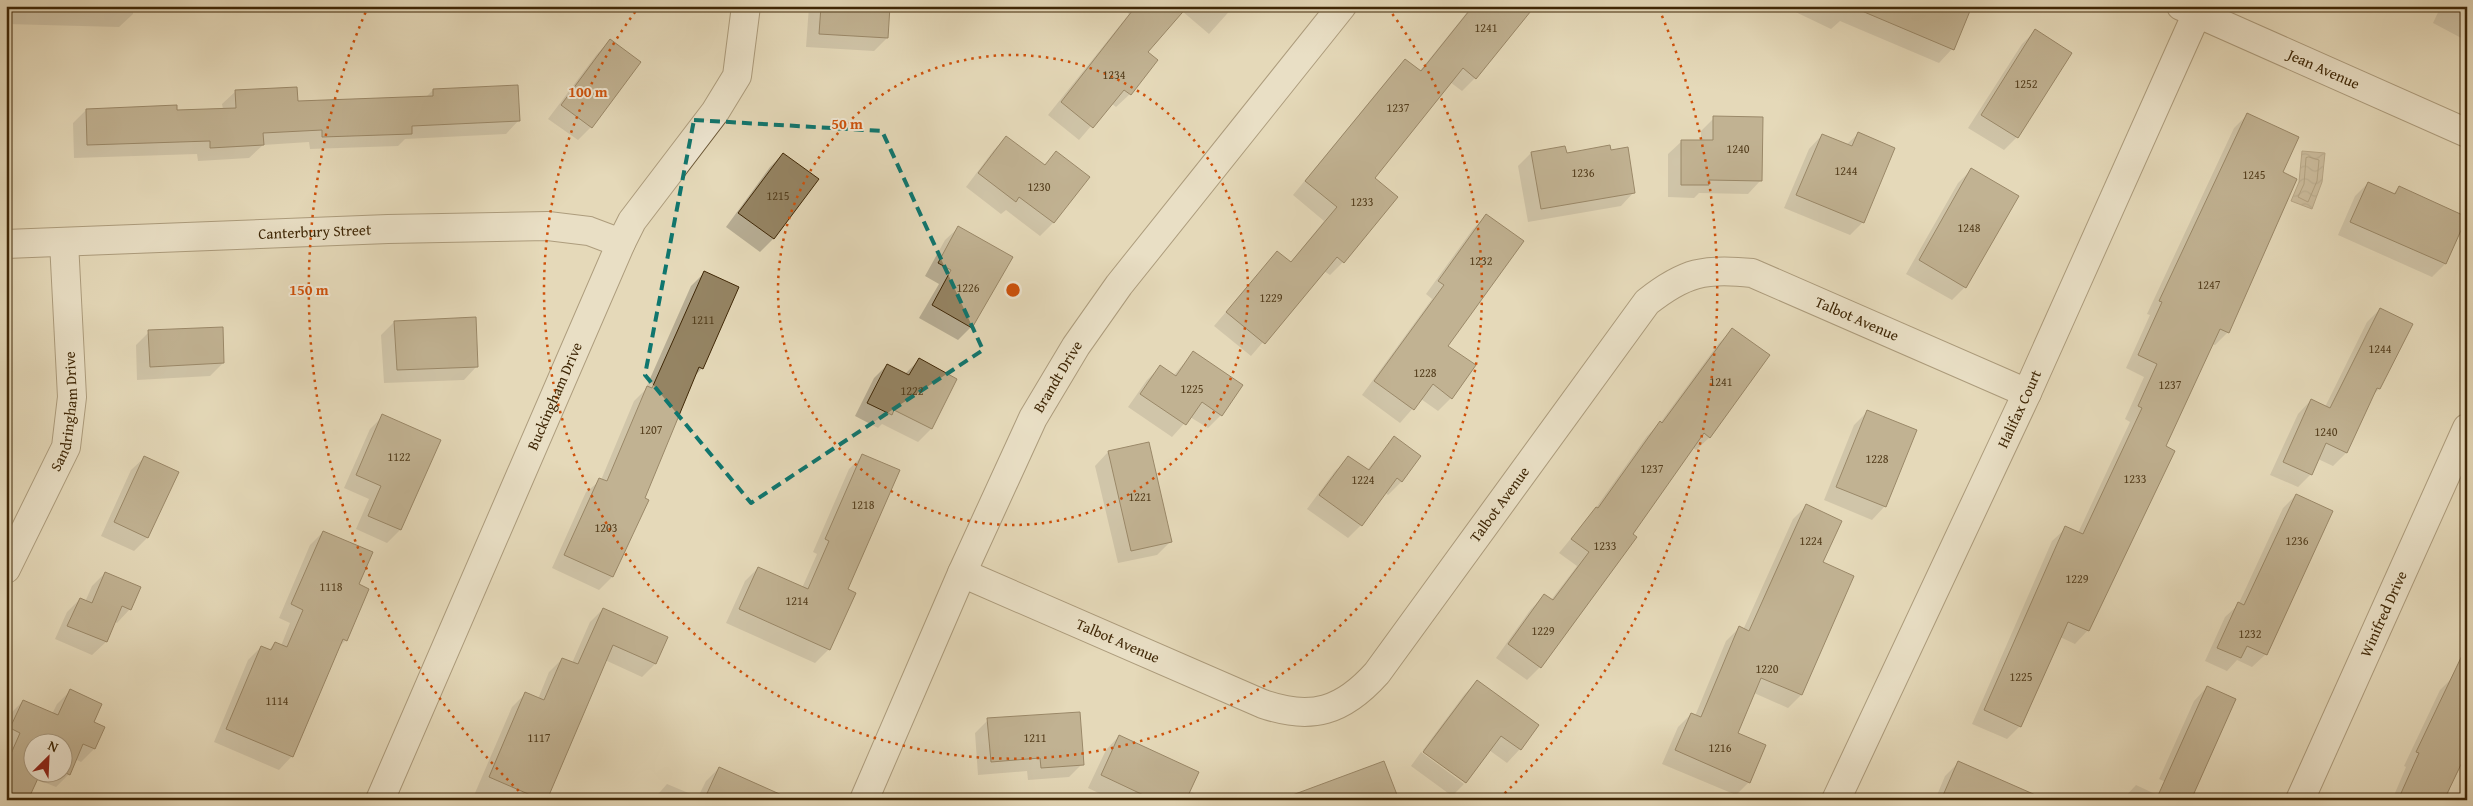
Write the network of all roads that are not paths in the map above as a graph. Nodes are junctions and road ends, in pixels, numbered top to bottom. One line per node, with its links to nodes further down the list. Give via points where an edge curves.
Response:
1 (746, 6): 6 (street, Buckingham Drive, via 737,76 715,112 632,221)
2 (1342, 6): 11 (street, Brandt Drive, via 1119,285 1076,346 1033,418)
3 (2189, 10): 4 (street, Jean Avenue); 8 (street, Halifax Court)
4 (2467, 133)
5 (64, 242): 6 (street, Canterbury Street, via 388,228 548,226 589,232); 7 (street, Canterbury Street); 10 (street, Sandringham Drive, via 72,397 66,447)
6 (621, 242): 12 (street, Buckingham Drive)
7 (6, 244)
8 (2027, 393): 11 (street, Talbot Avenue, via 1752,273 1722,269 1678,281 1647,302 1377,673 1361,691 1338,705 1314,712 1286,712 1263,704); 14 (street, Halifax Court)
9 (2467, 428): 15 (street, Winifred Drive)
10 (6, 569)
11 (962, 573): 13 (street, Brandt Drive)
12 (380, 800)
13 (864, 800)
14 (1836, 800)
15 (2300, 800)

